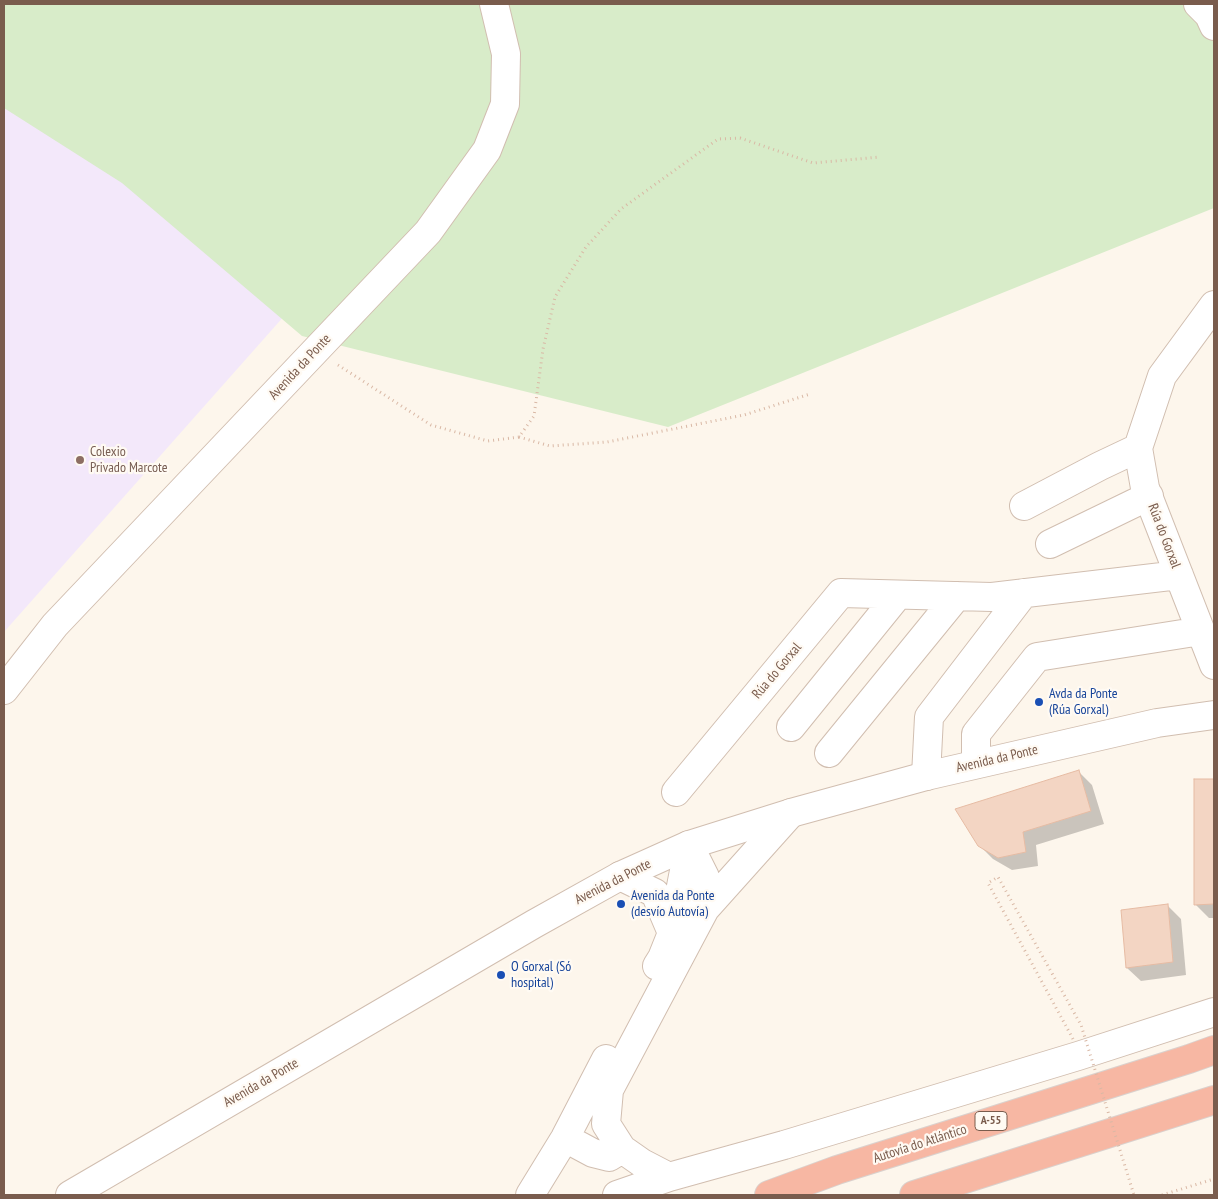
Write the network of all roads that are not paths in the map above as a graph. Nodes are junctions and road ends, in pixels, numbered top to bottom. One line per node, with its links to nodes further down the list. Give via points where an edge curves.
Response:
1 (494, 4): 15 (street, Avenida da Ponte, via 506,54 505,104 487,150 428,232 56,626)
2 (1198, 4): 3 (street)
3 (1214, 26)
4 (1214, 305): 5 (street, Rúa do Gorxal, via 1162,376)
5 (1138, 448): 6 (street, Rúa do Gorxal); 7 (street)
6 (1149, 496): 8 (street, Rúa do Gorxal); 9 (street, Rúa do Gorxal)
7 (1024, 506)
8 (1050, 544)
9 (1180, 575): 10 (street, Rúa do Gorxal); 13 (street, Rúa do Gorxal)
10 (1024, 593): 12 (street, Rúa do Gorxal, via 992,597); 20 (street, via 929,718)
11 (898, 595): 12 (street, Rúa do Gorxal); 17 (street); 21 (street, Rúa do Gorxal, via 841,593)
12 (957, 596): 18 (street)
13 (1201, 631): 14 (street, Rúa do Gorxal); 19 (street, via 1037,657 976,734)
14 (1214, 664)
15 (4, 690)
16 (1214, 715): 19 (street, Avenida da Ponte, via 1157,723)
17 (790, 727)
18 (829, 753)
19 (976, 764): 20 (street, Avenida da Ponte)
20 (926, 776): 22 (street, Avenida da Ponte)
21 (676, 792)
22 (791, 813): 23 (street, Avenida da Ponte); 25 (street)
23 (688, 845): 24 (street, Avenida da Ponte); 25 (street, via 705,877); 26 (street)
24 (620, 876): 26 (street, via 655,894); 33 (street, Avenida da Ponte)
25 (705, 909): 31 (street, via 609,1090 606,1124)
26 (672, 933): 30 (street, via 662,958)
27 (1214, 1012): 32 (street, via 784,1145)
28 (1214, 1050): 36 (highway, Autovía do Atlántico / A-55, via 837,1170)
29 (1214, 1100): 37 (highway)
30 (565, 1138): 31 (street, via 593,1153 609,1157); 34 (street)
31 (622, 1149): 32 (street)
32 (669, 1176): 35 (street)
33 (70, 1195)
34 (530, 1195)
35 (617, 1195)
36 (769, 1195)
37 (914, 1195)

